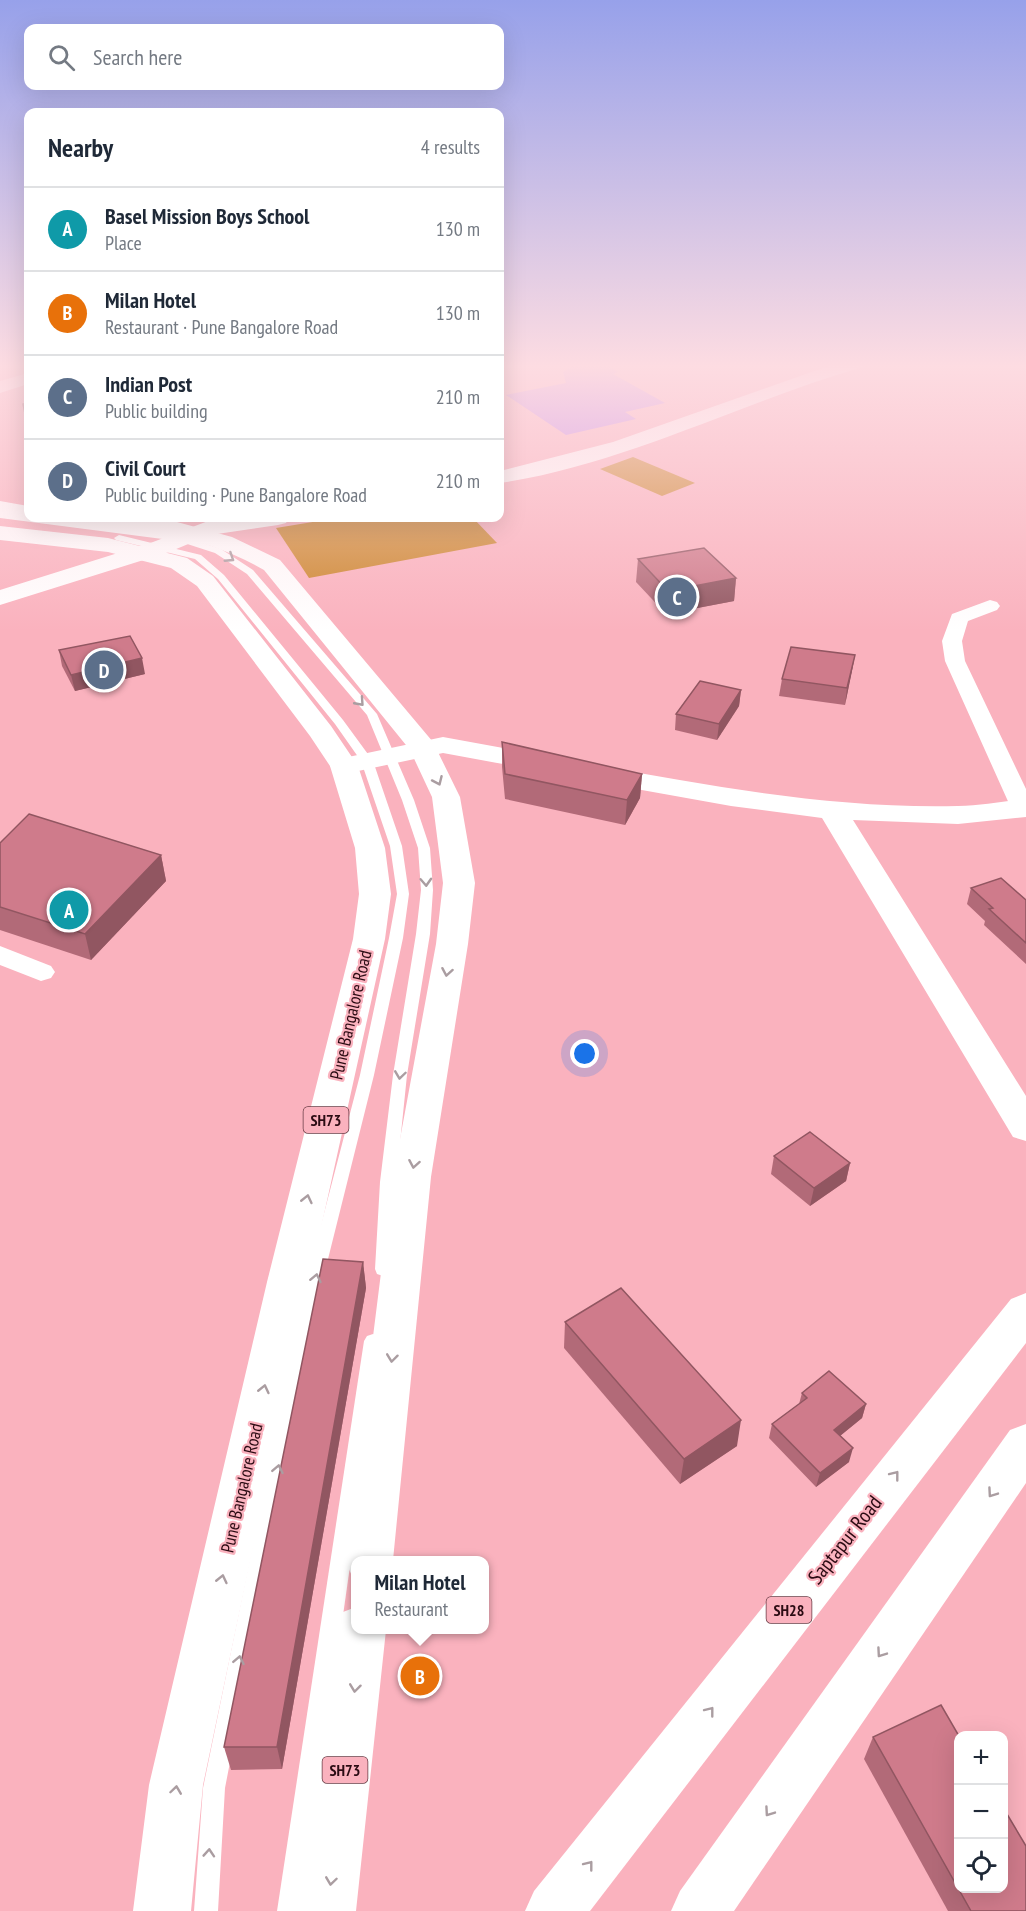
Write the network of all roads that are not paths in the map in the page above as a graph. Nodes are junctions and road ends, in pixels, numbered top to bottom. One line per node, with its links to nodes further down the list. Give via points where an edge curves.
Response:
1 (598, 452): 2 (main road)
2 (504, 476)
3 (0, 507): 4 (main road)
4 (24, 511)
5 (0, 515): 6 (lane)
6 (24, 518)
7 (57, 522): 13 (lane)
8 (96, 522): 13 (main road, Pune Bangalore Road / SH73)
9 (220, 522): 13 (main road)
10 (254, 522): 13 (main road)
11 (0, 523): 13 (lane, via 125,539)
12 (0, 533): 13 (main road, Pune Bangalore Road / SH73, via 108,545)
13 (170, 536): 14 (main road); 16 (main road, Pune Bangalore Road / SH73, via 238,545 272,565); 17 (main road, Pune Bangalore Road / SH73, via 179,563 205,581 321,732); 17 (lane, one-way to 17, via 218,551 250,572 372,714)
14 (0, 598)
15 (990, 606): 18 (street, via 960,618 952,640 955,661)
16 (423, 748): 17 (main road); 19 (main road, via 443,745 678,789); 27 (main road, Pune Bangalore Road / SH73, one-way to 27, via 446,797 459,883 412,1177)
17 (367, 761): 23 (lane, one-way to 23, via 424,848 427,890 400,1075); 29 (main road, Pune Bangalore Road / SH73, one-way to 17, via 176,1785 369,939 375,894); 30 (lane, one-way to 17, via 214,1788 317,1271 367,1075 403,894 396,846)
18 (1025, 808): 19 (main road, via 959,815)
19 (833, 811): 22 (main road)
20 (0, 955): 21 (street)
21 (41, 972)
22 (1026, 1127)
23 (382, 1282)
24 (1026, 1311): 33 (main road, Saptapur Road / SH28, one-way to 24)
25 (375, 1329): 31 (lane)
26 (1026, 1445): 34 (main road, one-way to 34)
27 (369, 1556)
28 (360, 1634): 32 (main road, SH73, one-way to 32)
29 (162, 1911)
30 (206, 1911)
31 (289, 1911)
32 (327, 1911)
33 (554, 1911)
34 (700, 1911)

